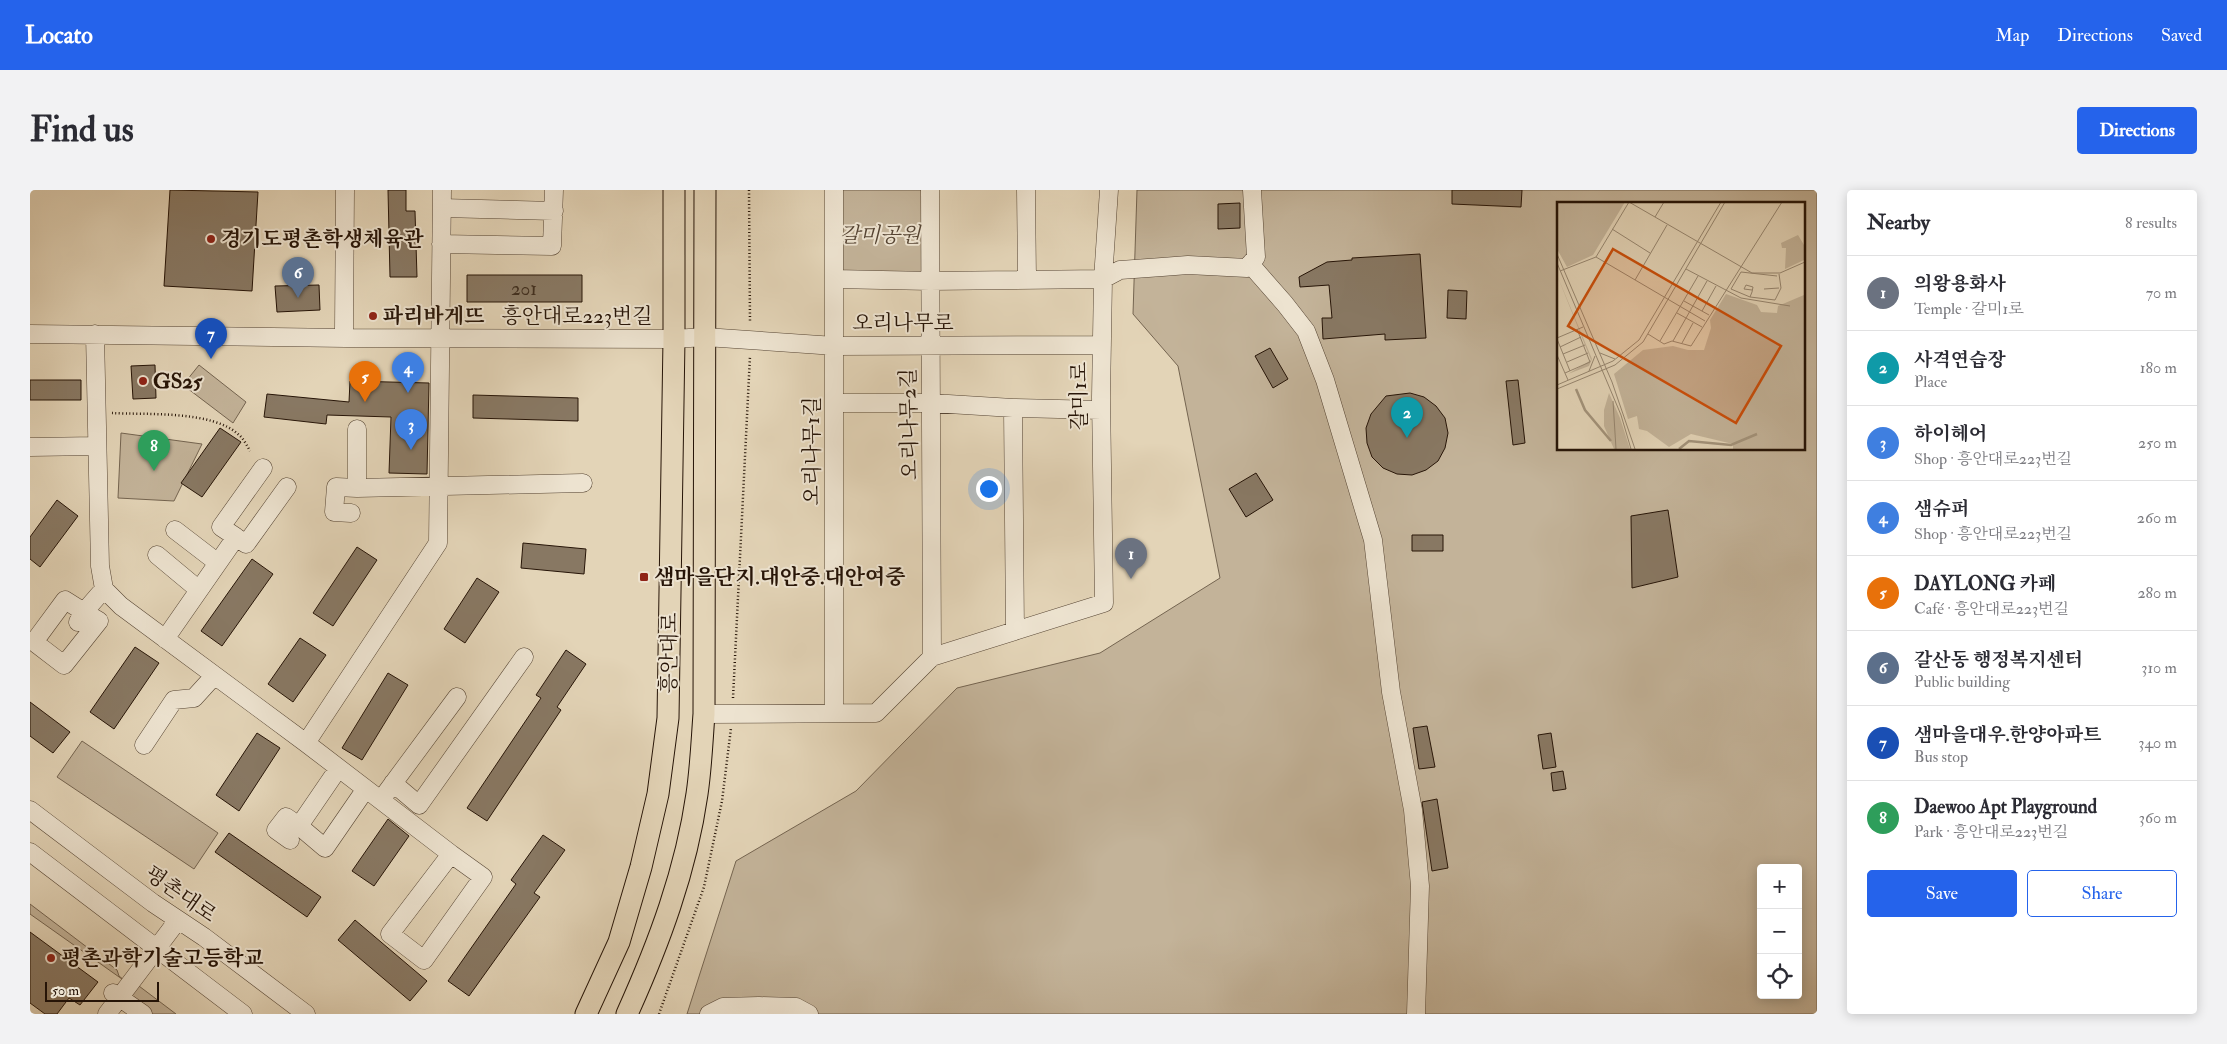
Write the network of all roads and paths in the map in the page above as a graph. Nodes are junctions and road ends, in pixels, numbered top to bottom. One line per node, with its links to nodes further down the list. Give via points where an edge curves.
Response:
1 (346, 190): 25 (street)
2 (442, 190): 12 (street)
3 (554, 190): 13 (street)
4 (674, 190): 19 (main road, 흥안대로)
5 (705, 190): 21 (main road, 흥안대로)
6 (749, 190): 28 (path)
7 (834, 190): 16 (street, 오리나무1길)
8 (930, 190): 20 (street, 오리나무2길)
9 (1026, 190): 17 (street)
10 (1109, 190): 18 (street, 갈미1로)
11 (1252, 190): 15 (street, via 1256,257)
12 (442, 208): 13 (street); 14 (street)
13 (554, 211): 14 (street, via 552,246)
14 (442, 244): 26 (street)
15 (1250, 264): 18 (street, via 1248,268 1188,265 1120,270); 84 (street, via 1306,331 1325,380 1373,540 1391,692 1412,810 1420,886)
16 (834, 279): 20 (street); 30 (street, 오리나무1길)
17 (1027, 279): 18 (street); 20 (street)
18 (1103, 279): 29 (street, 갈미1로)
19 (674, 282): 21 (main road); 27 (main road, 흥안대로)
20 (930, 282): 31 (street, 오리나무2길)
21 (704, 283): 24 (main road, 흥안대로)
22 (30, 334): 23 (street, 흥안대로223번길)
23 (95, 334): 25 (street, 흥안대로223번길); 32 (street)
24 (704, 337): 27 (street, 흥안대로223번길); 28 (street, 오리나무로); 61 (main road, 흥안대로)
25 (346, 338): 26 (street, 흥안대로223번길)
26 (441, 338): 27 (street, 흥안대로223번길); 45 (street)
27 (674, 339): 79 (main road, 흥안대로, via 668,718 658,794 640,867 619,942)
28 (751, 340): 30 (street, 오리나무로); 62 (path)
29 (1102, 345): 31 (street, 오리나무로); 36 (street, 갈미1로)
30 (835, 346): 31 (street, 오리나무로); 34 (street, 오리나무1길)
31 (930, 346): 33 (street, 오리나무2길)
32 (96, 399): 39 (street); 40 (path, via 112,413 158,414 220,423 239,435)
33 (932, 402): 34 (street); 35 (street); 56 (street, 오리나무2길)
34 (834, 403): 60 (street, 오리나무1길)
35 (1013, 408): 36 (street); 54 (street)
36 (1101, 410): 54 (street, 갈미1로, via 1104,603)
37 (357, 429): 44 (street)
38 (30, 446): 39 (street)
39 (97, 446): 51 (street, via 100,566)
40 (250, 451)
41 (263, 468): 48 (street, via 221,527)
42 (583, 483): 45 (street)
43 (287, 487): 48 (street, via 246,544)
44 (358, 488): 45 (street); 46 (street, via 336,487 334,512)
45 (439, 488): 63 (street, via 438,543)
46 (351, 513)
47 (175, 530): 50 (street)
48 (236, 537): 50 (street)
49 (157, 555): 52 (street)
50 (218, 563): 52 (street)
51 (104, 589): 53 (street); 55 (street)
52 (199, 590): 55 (street)
53 (81, 617)
54 (1015, 631): 56 (street)
55 (165, 639): 58 (street)
56 (932, 657): 60 (street, via 876,712)
57 (524, 658): 66 (street, via 419,805)
58 (214, 676): 63 (street); 64 (street, via 194,698 174,700)
59 (457, 698): 66 (street)
60 (834, 712): 62 (street)
61 (704, 714): 62 (street); 80 (main road, 흥안대로, via 698,794 679,879 654,954)
62 (733, 714): 81 (path, via 722,801 704,887)
63 (306, 743): 65 (street)
64 (144, 745)
65 (338, 769): 67 (street); 67 (street, via 294,833 324,848)
66 (393, 784): 68 (street)
67 (365, 790): 68 (street)
68 (380, 801): 71 (street)
69 (30, 810): 72 (street, 평촌대로)
70 (30, 852): 73 (street)
71 (451, 854): 71 (street, via 390,934 424,960 483,877)
72 (178, 920): 73 (street); 78 (street, 평촌대로)
73 (157, 949): 74 (street); 77 (street)
74 (116, 995): 75 (street); 76 (street)
75 (107, 1014)
76 (143, 1014)
77 (243, 1014)
78 (306, 1014)
79 (586, 1014)
80 (627, 1014)
81 (658, 1014)
82 (710, 1014): 83 (street, via 723,1007 758,1006 796,1007)
83 (809, 1014)
84 (1416, 1014)

